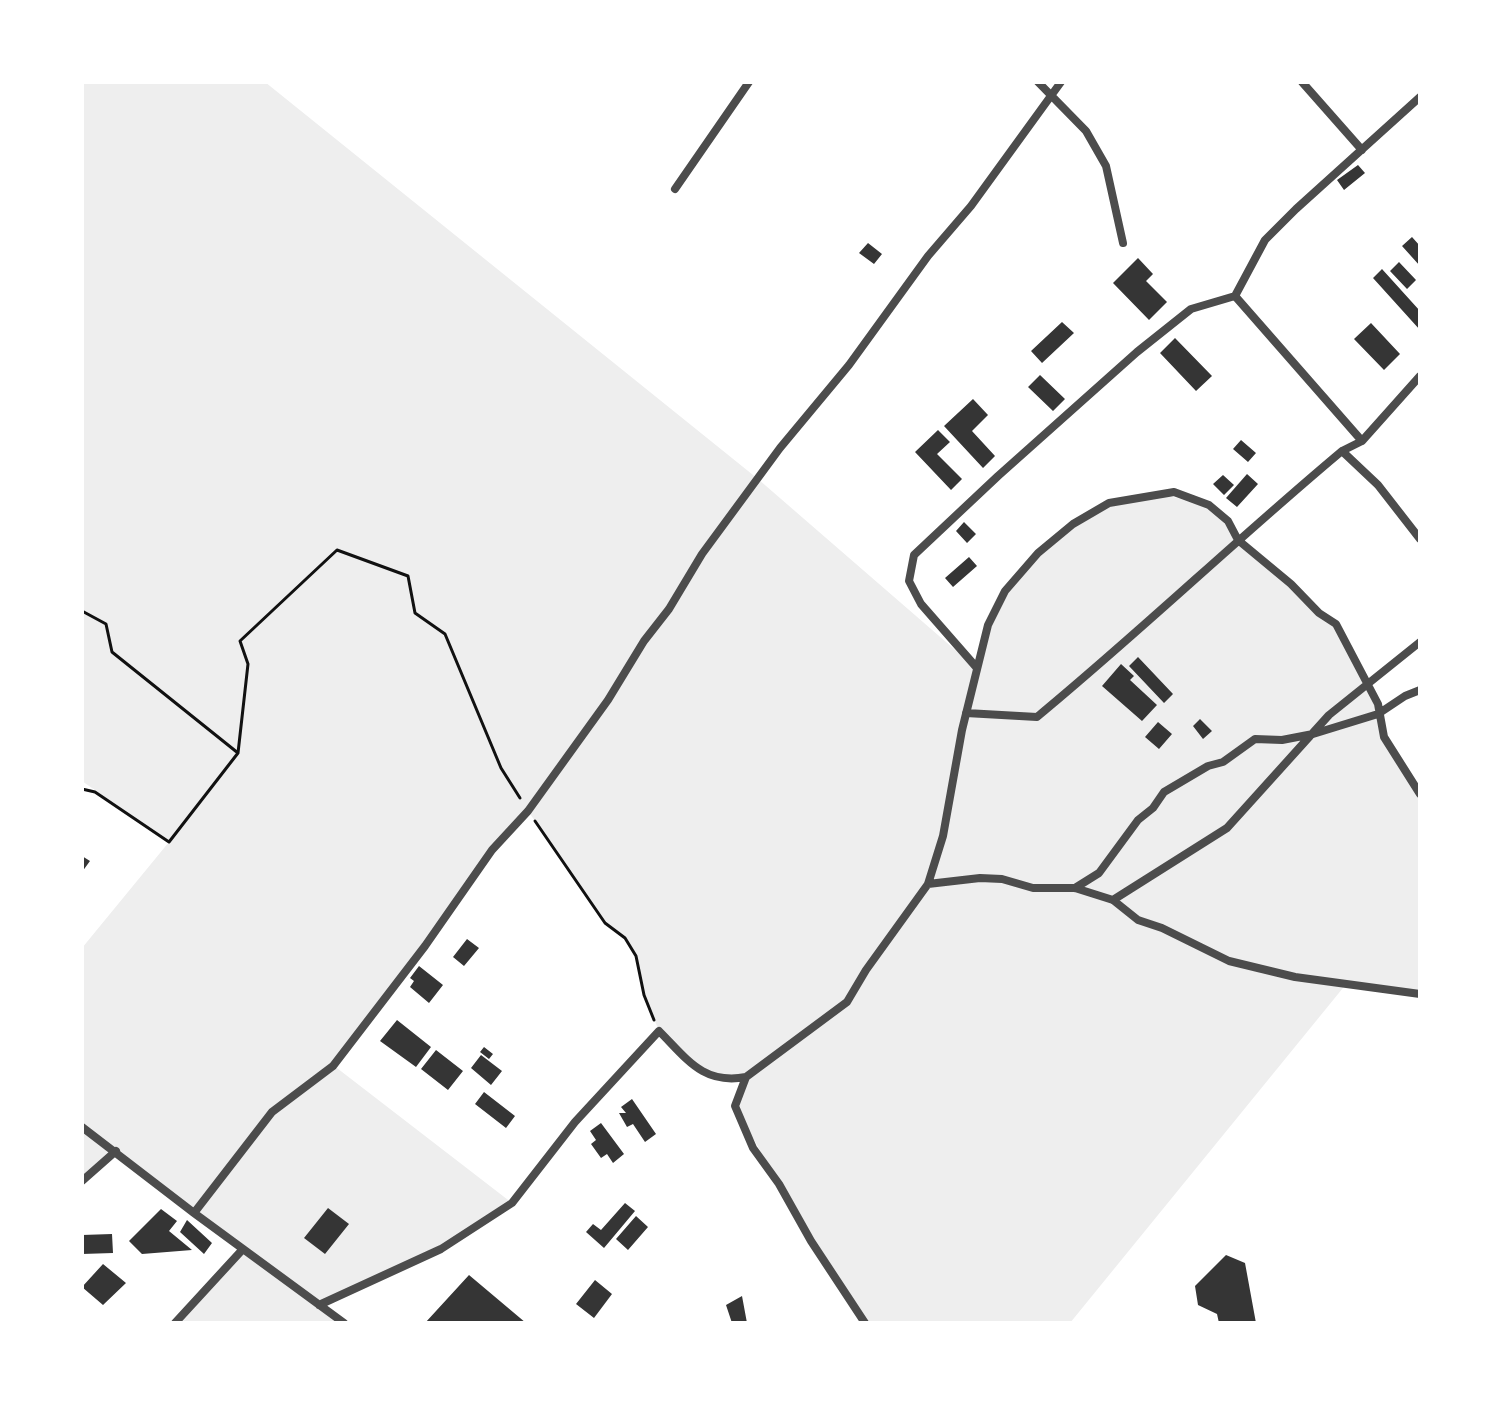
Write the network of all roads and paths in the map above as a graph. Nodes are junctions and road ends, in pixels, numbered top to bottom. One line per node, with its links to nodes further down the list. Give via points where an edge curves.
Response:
1 (749, 82): 8 (street)
2 (1038, 82): 5 (street)
3 (1061, 82): 5 (street)
4 (1302, 82): 7 (street)
5 (1050, 96): 9 (street, via 1086,131 1106,166); 27 (street, via 702,554 608,700)
6 (1420, 97): 7 (street)
7 (1362, 150): 10 (street, via 1265,240)
8 (675, 189)
9 (1123, 243)
10 (1235, 296): 12 (street); 18 (street, via 1180,317 914,555 909,581 921,604)
11 (1420, 376): 12 (street)
12 (1362, 441): 13 (street)
13 (1342, 451): 14 (street, via 1378,485); 15 (street)
14 (1420, 539)
15 (1238, 540): 18 (street, via 1228,521 1209,505 1174,492 1109,503 1038,553 1005,591 988,625); 19 (street, via 1336,624); 21 (street, via 1037,717)
16 (82, 611): 24 (path, via 106,624 112,652)
17 (1420, 642): 19 (street)
18 (977, 668): 21 (street)
19 (1368, 686): 22 (street); 23 (street)
20 (1420, 690): 22 (street)
21 (966, 713): 28 (street, via 943,836)
22 (1378, 714): 23 (street); 26 (street, via 1384,737)
23 (1313, 734): 29 (street, via 1255,739 1164,792 1099,873); 30 (street, via 1227,828)
24 (238, 753): 25 (path, via 169,842 95,792); 27 (path, via 248,664 240,641 337,550 408,576 415,613 445,634 501,768)
25 (82, 789)
26 (1420, 794)
27 (528, 811): 32 (path, via 605,923 625,938 636,956); 37 (street, via 492,850 333,1066 272,1112)
28 (928, 884): 29 (street, via 980,878 1033,888); 33 (street, via 847,1002)
29 (1075, 888): 30 (street)
30 (1113, 900): 31 (street, via 1138,920 1229,961 1295,977)
31 (1420, 994)
32 (659, 1031): 33 (street, via 707,1075); 39 (street, via 575,1122 512,1203 441,1249)
33 (746, 1077): 42 (street, via 735,1106 753,1148)
34 (82, 1127): 35 (street)
35 (116, 1151): 36 (street); 37 (street)
36 (82, 1181)
37 (194, 1213): 38 (street)
38 (243, 1249): 39 (street); 40 (street)
39 (319, 1305): 41 (street)
40 (175, 1323)
41 (344, 1323)
42 (865, 1323)

